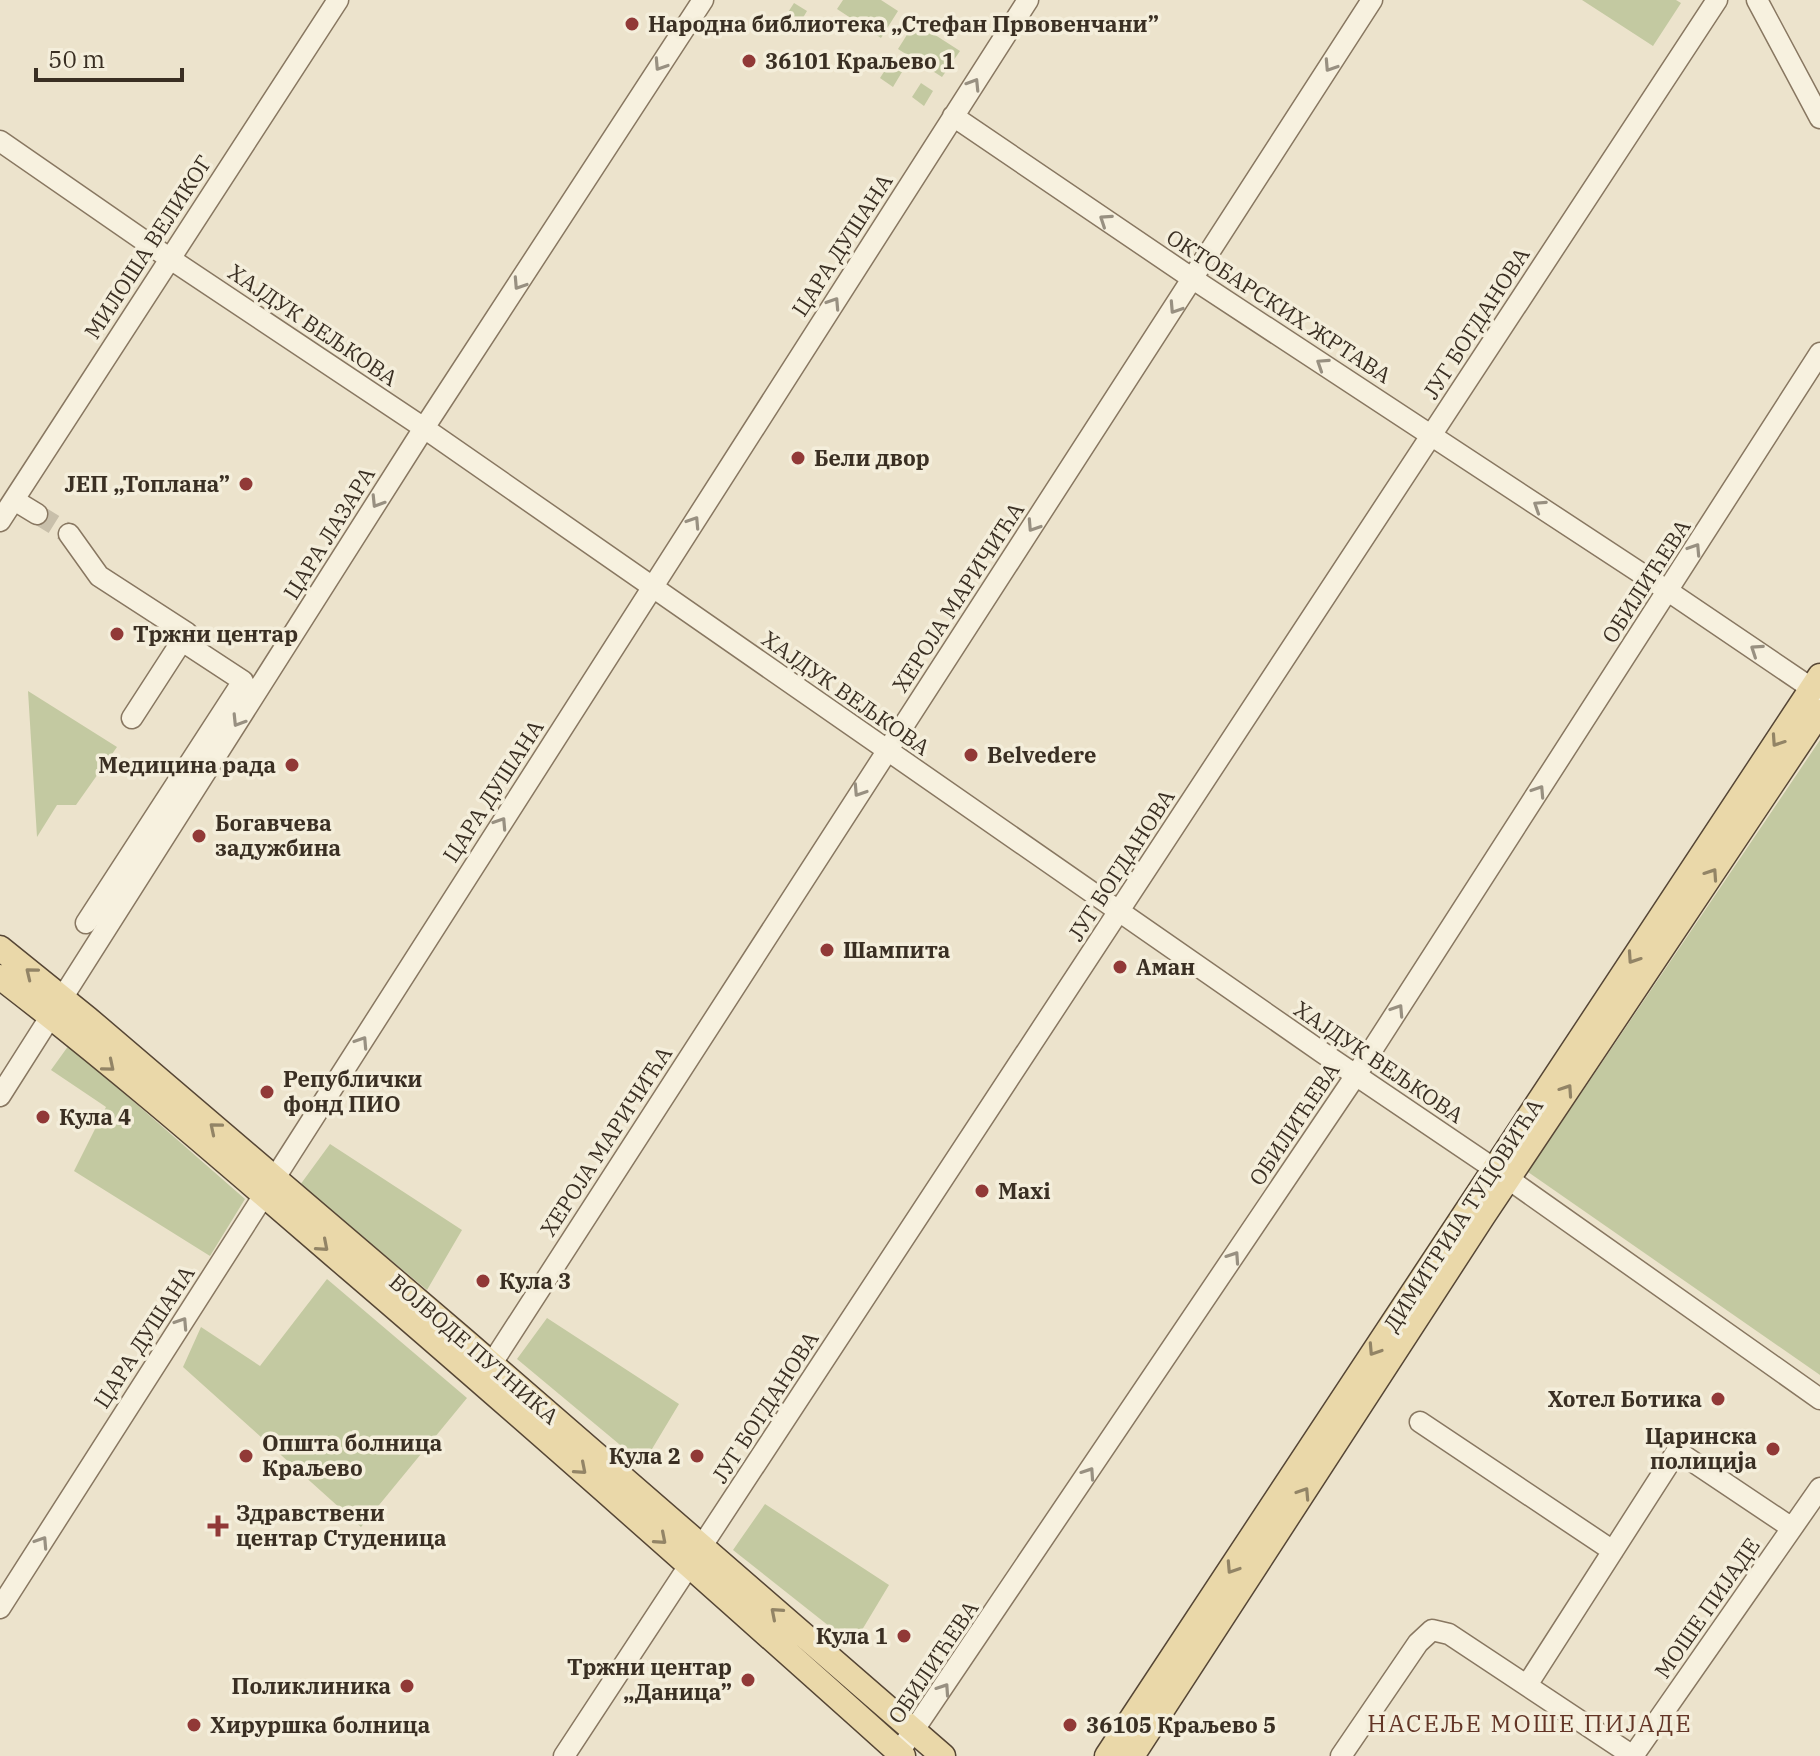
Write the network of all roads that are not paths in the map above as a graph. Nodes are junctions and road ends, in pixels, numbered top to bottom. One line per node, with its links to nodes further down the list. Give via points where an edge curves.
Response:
1 (338, 0): 10 (street, МИЛОША ВЕЛИКОГ)
2 (703, 0): 13 (street, ЦАРА ЛАЗАРА, one-way to 13)
3 (1028, 0): 7 (street, ЦАРА ДУШАНА, one-way to 3)
4 (1372, 0): 11 (street, ХЕРОЈА МАРИЧИЋА, one-way to 11)
5 (1717, 0): 14 (street, ЈУГ БОГДАНОВА)
6 (1757, 0): 8 (street)
7 (953, 116): 11 (street, ОКТОБАРСКИХ ЖРТАВА, one-way to 7); 19 (street, ЦАРА ДУШАНА, one-way to 7)
8 (1820, 118)
9 (0, 141): 10 (street, ХАЈДУК ВЕЉКОВА)
10 (169, 258): 13 (street, ХАЈДУК ВЕЉКОВА); 15 (street, МИЛОША ВЕЛИКОГ)
11 (1193, 279): 14 (street, ОКТОБАРСКИХ ЖРТАВА, one-way to 11); 25 (street, ХЕРОЈА МАРИЧИЋА, one-way to 25)
12 (1820, 353): 20 (street, ОБИЛИЋЕВА, one-way to 12)
13 (424, 428): 19 (street, ХАЈДУК ВЕЉКОВА); 30 (street, ЦАРА ЛАЗАРА, one-way to 30)
14 (1431, 435): 20 (street, ОКТОБАРСКИХ ЖРТАВА, one-way to 14); 26 (street, ЈУГ БОГДАНОВА)
15 (14, 500): 16 (street); 17 (street, МИЛОША ВЕЛИКОГ)
16 (37, 514)
17 (0, 521)
18 (69, 534): 21 (street, via 99,576 187,633)
19 (652, 588): 25 (street, ХАЈДУК ВЕЉКОВА); 34 (street, ЦАРА ДУШАНА, one-way to 19)
20 (1668, 591): 22 (street, ОКТОБАРСКИХ ЖРТАВА, one-way to 20); 31 (street, ОБИЛИЋЕВА, one-way to 20)
21 (182, 641): 24 (street); 27 (street, via 243,681)
22 (1817, 686): 33 (main road, ДИМИТРИЈА ТУЦОВИЋА, one-way to 33)
23 (1820, 712): 33 (main road, ДИМИТРИЈА ТУЦОВИЋА, one-way to 23)
24 (132, 718)
25 (886, 750): 26 (street, ХАЈДУК ВЕЉКОВА); 35 (street, ХЕРОЈА МАРИЧИЋА, one-way to 35)
26 (1120, 912): 31 (street, ХАЈДУК ВЕЉКОВА); 41 (street, ЈУГ БОГДАНОВА)
27 (86, 923)
28 (0, 948): 30 (main road, ВОЈВОДЕ ПУТНИКА, one-way to 28)
29 (0, 977): 30 (main road, ВОЈВОДЕ ПУТНИКА)
30 (56, 1007): 32 (street, ЦАРА ЛАЗАРА); 34 (main road, ВОЈВОДЕ ПУТНИКА)
31 (1356, 1075): 33 (street, ХАЈДУК ВЕЉКОВА); 44 (street, ОБИЛИЋЕВА, one-way to 31)
32 (0, 1096)
33 (1501, 1173): 36 (street, ХАЈДУК ВЕЉКОВА); 48 (main road, ДИМИТРИЈА ТУЦОВИЋА, one-way to 48); 49 (main road, ДИМИТРИЈА ТУЦОВИЋА, one-way to 33)
34 (269, 1186): 35 (main road, ВОЈВОДЕ ПУТНИКА); 42 (street, ЦАРА ДУШАНА, one-way to 34)
35 (486, 1372): 41 (main road, ВОЈВОДЕ ПУТНИКА)
36 (1820, 1399)
37 (1420, 1422): 40 (street)
38 (1820, 1488): 39 (street, МОШЕ ПИЈАДЕ)
39 (1792, 1528): 40 (street, МОШЕ ПИЈАДЕ, via 1677,1451); 51 (street, МОШЕ ПИЈАДЕ)
40 (1613, 1551): 43 (street, МОШЕ ПИЈАДЕ)
41 (696, 1556): 44 (main road, ВОЈВОДЕ ПУТНИКА, one-way to 41); 45 (main road, ВОЈВОДЕ ПУТНИКА); 46 (street, ЈУГ БОГДАНОВА)
42 (0, 1608)
43 (1527, 1685): 50 (street, МОШЕ ПИЈАДЕ, via 1449,1634 1432,1630); 51 (street, МОШЕ ПИЈАДЕ)
44 (916, 1731): 45 (street, ОБИЛИЋЕВА); 47 (main road, ВОЈВОДЕ ПУТНИКА)
45 (901, 1754)
46 (564, 1756)
47 (943, 1756)
48 (1107, 1756)
49 (1132, 1756)
50 (1341, 1756)
51 (1633, 1756)

